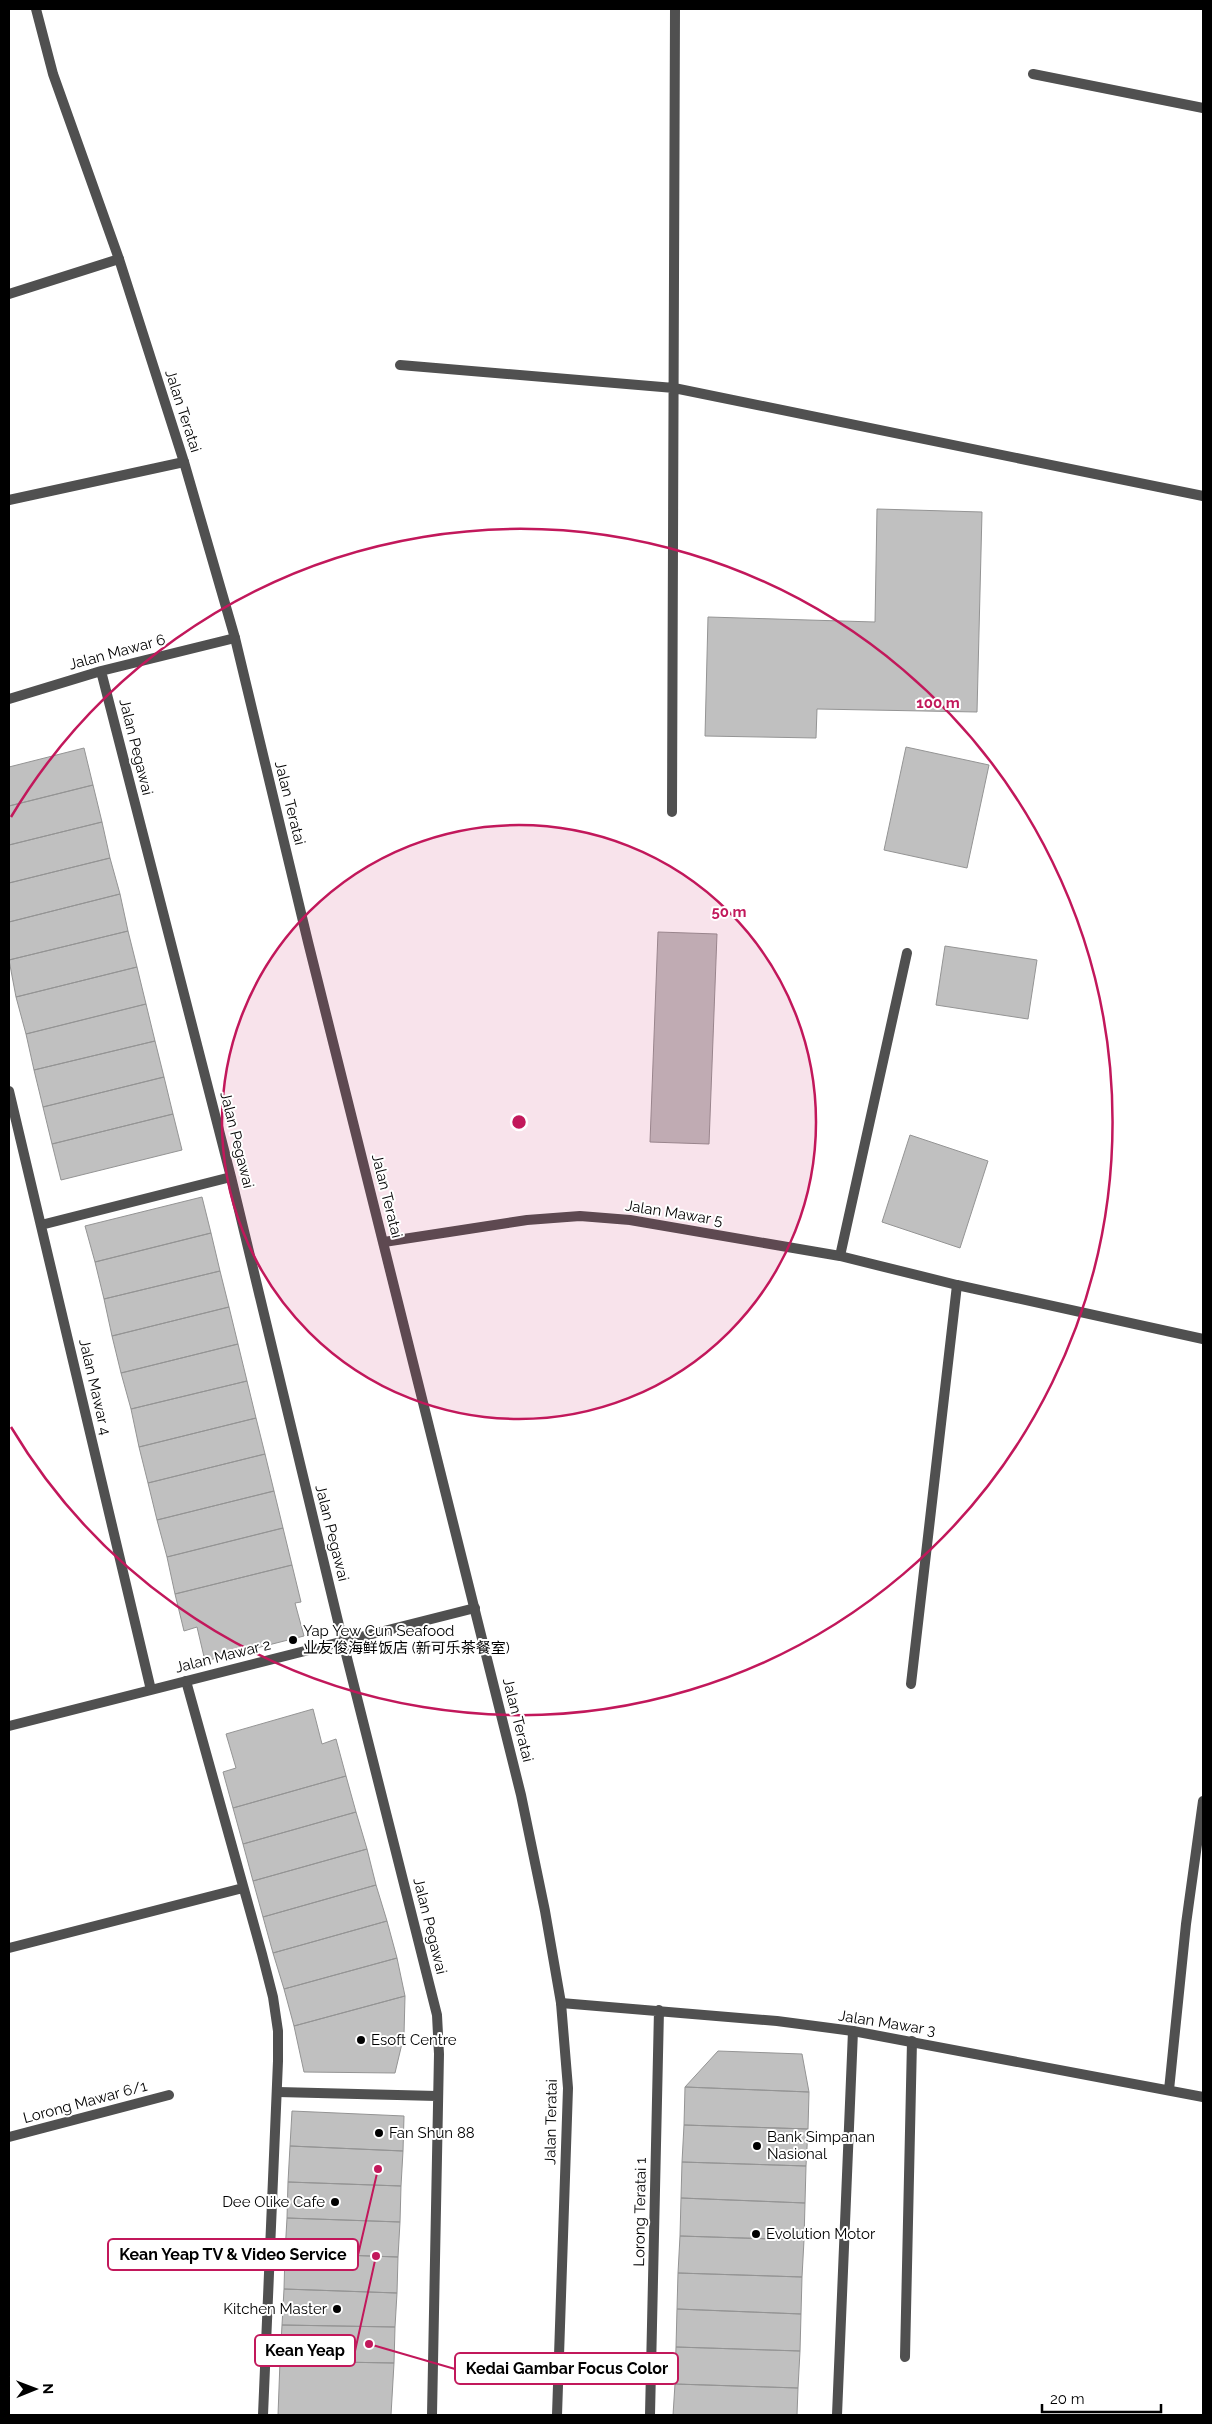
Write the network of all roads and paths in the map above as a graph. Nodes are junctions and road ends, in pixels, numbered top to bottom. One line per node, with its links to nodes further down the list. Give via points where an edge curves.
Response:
1 (36, 9): 5 (street, Jalan Teratai, via 53,74)
2 (675, 9): 8 (street)
3 (1033, 74): 4 (street)
4 (1203, 108)
5 (119, 259): 6 (street); 9 (street, Jalan Teratai)
6 (9, 294)
7 (400, 365): 8 (street)
8 (674, 388): 10 (street); 15 (street)
9 (184, 462): 11 (street); 12 (street, Jalan Teratai)
10 (1203, 496)
11 (9, 500)
12 (234, 638): 13 (street, Jalan Mawar 6); 20 (street, Jalan Teratai)
13 (101, 671): 14 (street, Jalan Mawar 6); 18 (street, Jalan Pegawai)
14 (9, 699)
15 (672, 812)
16 (907, 953): 21 (street)
17 (9, 1091): 19 (street, Jalan Mawar 4)
18 (231, 1177): 19 (street); 25 (street, Jalan Pegawai)
19 (41, 1225): 28 (street, Jalan Mawar 4)
20 (384, 1242): 21 (street, Jalan Mawar 5, via 528,1220 580,1216 630,1220); 24 (street, Jalan Teratai)
21 (840, 1256): 22 (street, Jalan Mawar 5)
22 (957, 1285): 23 (street, Jalan Mawar 5); 27 (street)
23 (1203, 1339)
24 (474, 1608): 25 (street, Jalan Mawar 2); 33 (street, Jalan Teratai, via 521,1795)
25 (343, 1642): 26 (street, Jalan Mawar 2); 40 (street, Jalan Pegawai, via 437,2016)
26 (186, 1681): 28 (street, Jalan Mawar 2); 31 (street)
27 (911, 1684)
28 (151, 1690): 29 (street, Jalan Mawar 2)
29 (9, 1726)
30 (1203, 1801): 37 (street)
31 (243, 1888): 32 (street); 38 (street, via 273,1997 278,2031)
32 (9, 1948)
33 (562, 2003): 34 (street, Jalan Mawar 3); 46 (street, Jalan Teratai, via 568,2088)
34 (659, 2010): 35 (street, Jalan Mawar 3); 47 (street, Lorong Teratai 1)
35 (853, 2031): 36 (street, Jalan Mawar 3); 48 (street)
36 (912, 2041): 37 (street, Jalan Mawar 3); 43 (street)
37 (1168, 2090): 41 (street, Jalan Mawar 3)
38 (278, 2092): 40 (street); 44 (street)
39 (169, 2095): 42 (street, Lorong Mawar 6/1)
40 (437, 2096): 45 (street, Jalan Pegawai)
41 (1203, 2097)
42 (9, 2137)
43 (905, 2357)
44 (263, 2415)
45 (432, 2415)
46 (557, 2415)
47 (650, 2415)
48 (837, 2415)

